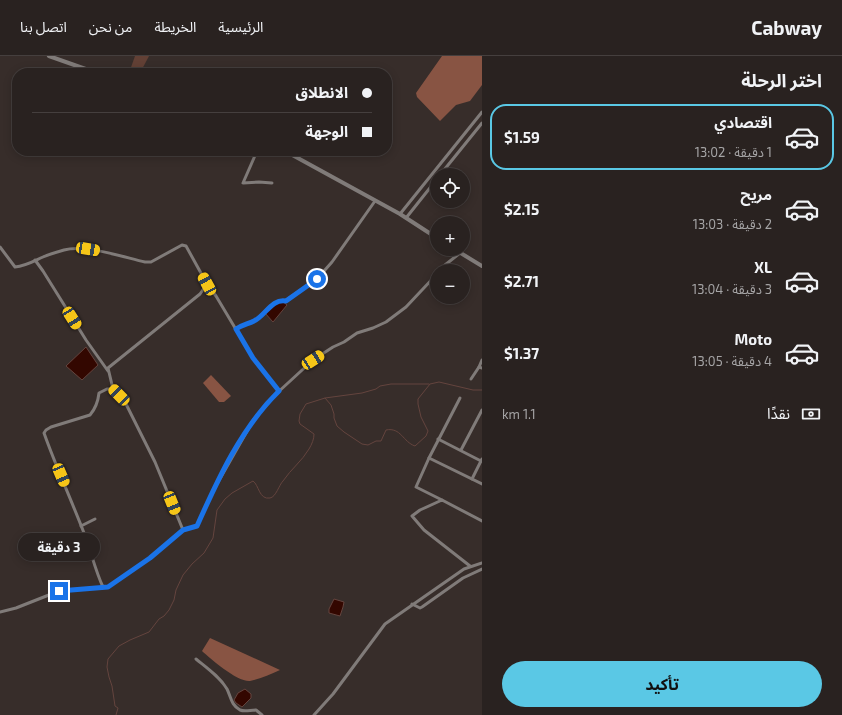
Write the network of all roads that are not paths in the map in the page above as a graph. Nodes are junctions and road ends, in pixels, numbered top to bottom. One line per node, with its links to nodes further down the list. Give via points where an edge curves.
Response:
1 (49, 56): 2 (street)
2 (83, 68)
3 (482, 112): 11 (street)
4 (482, 123): 7 (street)
5 (256, 156): 8 (street, via 243,184)
6 (294, 156): 10 (street)
7 (446, 168)
8 (272, 183)
9 (430, 188): 12 (street)
10 (376, 201): 11 (street); 22 (street, via 317,279 286,301 275,302 255,321)
11 (400, 214): 12 (street)
12 (406, 218): 13 (street)
13 (430, 233)
14 (0, 247): 17 (street, via 15,267 22,267)
15 (456, 256): 18 (street)
16 (465, 256): 19 (street)
17 (35, 260): 21 (street, via 66,249 79,248 151,262 182,245 186,246); 25 (street)
18 (446, 264)
19 (482, 266)
20 (430, 281): 28 (street, via 406,307 386,322 357,333 333,347 313,360)
21 (207, 284): 22 (street); 25 (street, via 200,294 108,368)
22 (236, 329): 28 (street, via 253,358)
23 (482, 360): 24 (street)
24 (481, 368): 26 (street)
25 (108, 371): 27 (street)
26 (471, 379)
27 (113, 389): 41 (street, via 99,393 94,410 90,414 51,427 44,433); 42 (street, via 126,404 155,462)
28 (279, 391): 42 (street, via 254,419 213,491 197,526)
29 (460, 398): 31 (street)
30 (482, 410): 32 (street)
31 (438, 439): 32 (street); 33 (street)
32 (461, 450): 34 (street)
33 (429, 458): 36 (street); 38 (street, via 416,487)
34 (482, 460): 35 (street)
35 (480, 466): 36 (street)
36 (472, 479): 37 (street)
37 (482, 484)
38 (442, 500): 40 (street); 44 (street, via 412,516 424,530)
39 (95, 519): 41 (street)
40 (482, 521)
41 (81, 526): 46 (street)
42 (183, 530): 46 (street, via 150,558 108,587)
43 (482, 563): 44 (street)
44 (470, 566): 47 (street)
45 (482, 569): 47 (street, via 464,578 422,607)
46 (103, 587): 48 (street, via 59,591)
47 (412, 604): 51 (street, via 384,625 333,694)
48 (0, 612)
49 (196, 659): 50 (street, via 219,680 237,708 244,711 256,710)
50 (262, 715)
51 (314, 715)

